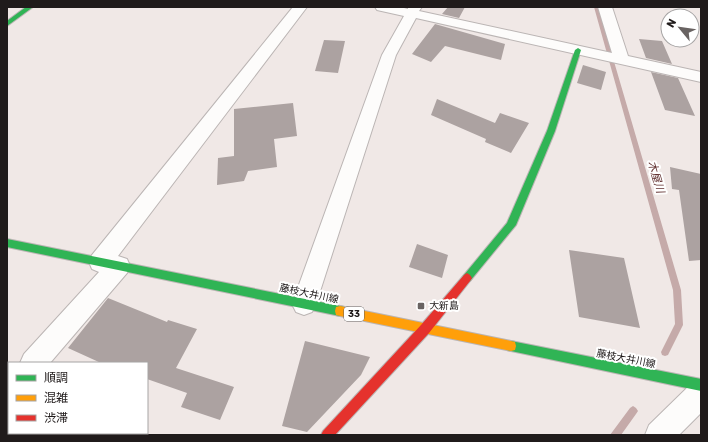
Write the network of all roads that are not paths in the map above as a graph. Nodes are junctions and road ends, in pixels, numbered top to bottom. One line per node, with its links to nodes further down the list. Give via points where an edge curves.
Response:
1 (30, 7): 6 (street)
2 (300, 7): 11 (street)
3 (382, 7): 5 (street)
4 (605, 7): 8 (street)
5 (413, 10): 7 (street); 12 (street, via 389,55)
6 (7, 24)
7 (578, 50): 8 (street); 13 (street, via 551,131 511,225)
8 (612, 57): 9 (street)
9 (701, 77)
10 (7, 243): 11 (street, 藤枝大井川線 / 33)
11 (109, 264): 12 (street, 藤枝大井川線 / 33); 14 (street)
12 (304, 304): 13 (street, 藤枝大井川線 / 33)
13 (425, 329): 15 (street, 藤枝大井川線 / 33); 17 (street)
14 (34, 362)
15 (701, 385)
16 (701, 394): 18 (street)
17 (327, 435)
18 (659, 435)

